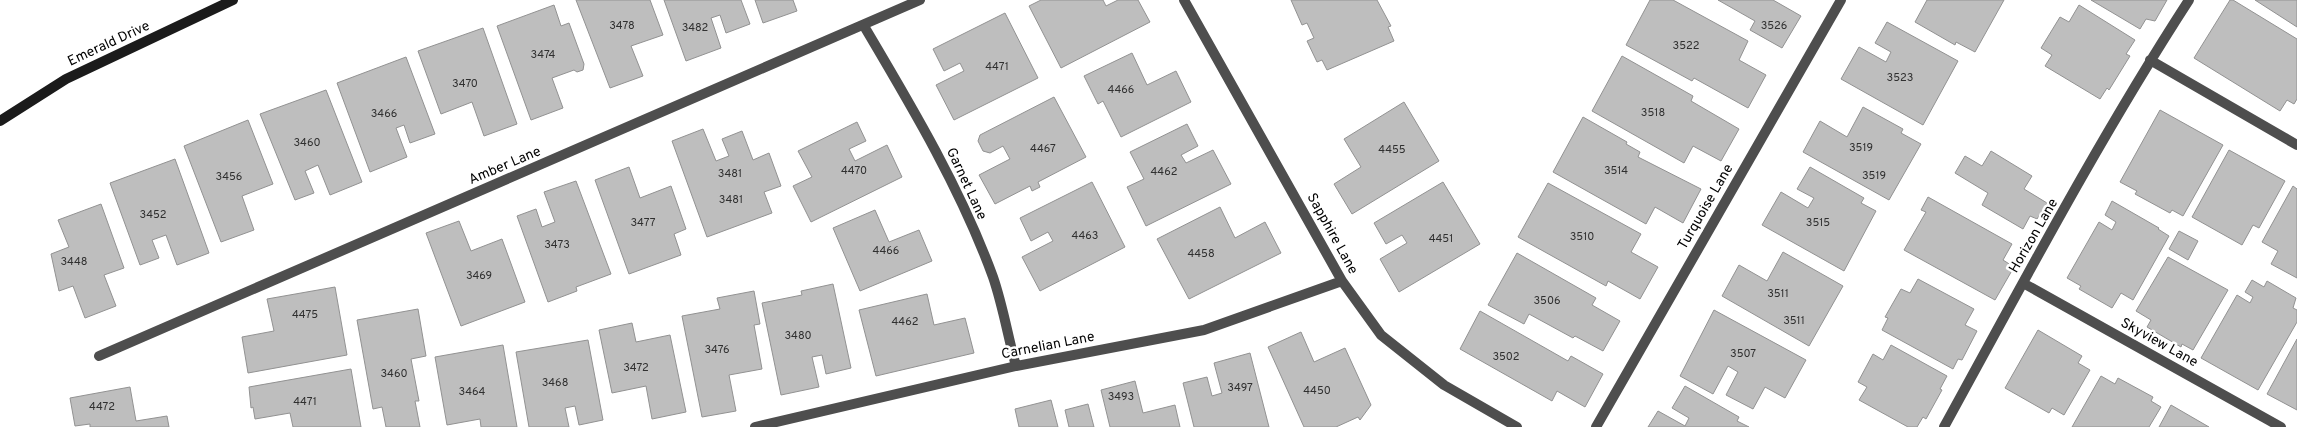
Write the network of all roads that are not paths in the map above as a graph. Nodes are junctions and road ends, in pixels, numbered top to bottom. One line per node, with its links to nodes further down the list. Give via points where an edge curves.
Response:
1 (234, 0): 8 (main road, Emerald Drive, via 66,79)
2 (920, 0): 6 (street, Amber Lane)
3 (1184, 0): 10 (street, Sapphire Lane)
4 (1841, 0): 16 (street, Turquoise Lane)
5 (2189, 0): 7 (street, Horizon Lane)
6 (864, 26): 12 (street, Amber Lane); 13 (street, Garnet Lane, via 915,111 954,188 994,278)
7 (2150, 60): 9 (street); 11 (street, Horizon Lane)
8 (0, 120)
9 (2297, 145)
10 (1342, 281): 13 (street, Carnelian Lane, via 1204,330); 15 (street, Sapphire Lane, via 1381,335 1444,386)
11 (2023, 283): 17 (street, Horizon Lane); 18 (street, Skyview Lane)
12 (99, 356)
13 (1016, 366): 14 (street, Carnelian Lane)
14 (755, 427)
15 (1517, 427)
16 (1596, 427)
17 (1944, 427)
18 (2281, 427)

